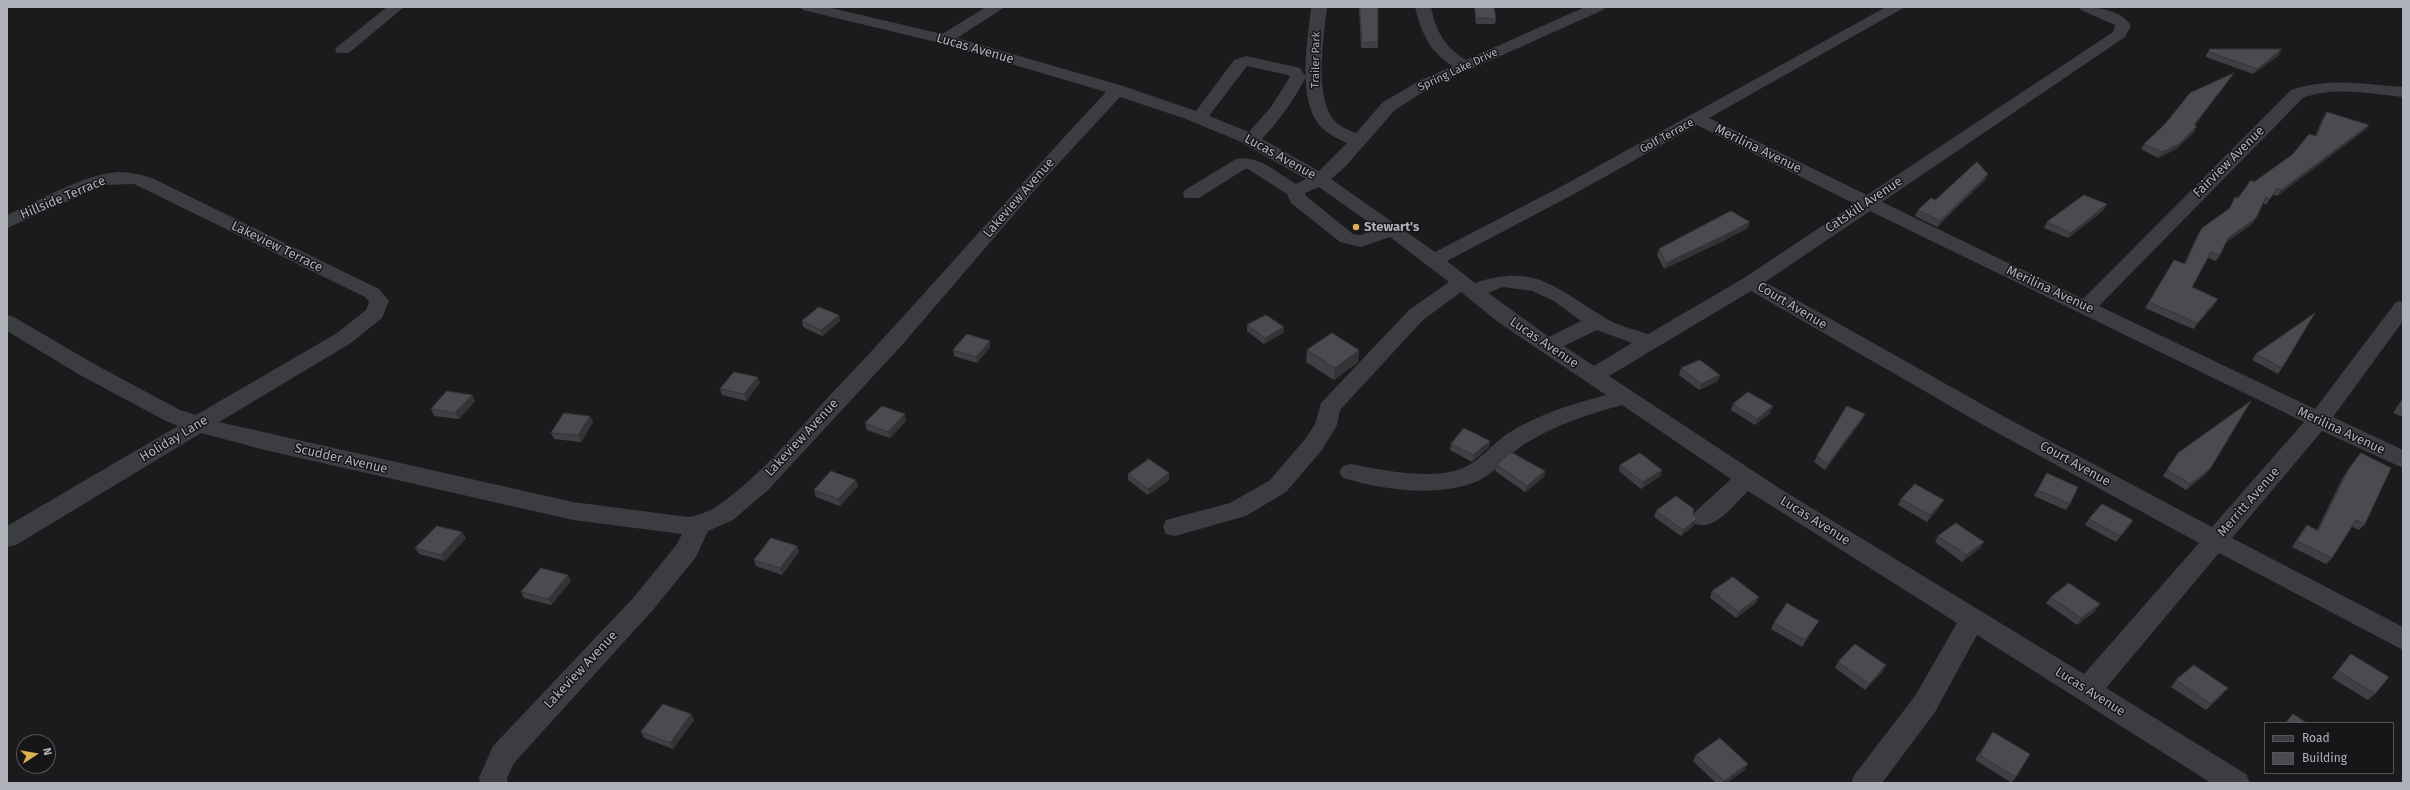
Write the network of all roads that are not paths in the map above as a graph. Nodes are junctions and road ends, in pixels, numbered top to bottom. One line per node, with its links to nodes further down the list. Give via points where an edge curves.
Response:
1 (396, 7): 10 (street)
2 (808, 7): 9 (street, Lucas Avenue)
3 (997, 7): 9 (street)
4 (1319, 7): 17 (street, Trailer Park, via 1316,33 1316,98 1326,121 1338,131)
5 (1424, 7): 11 (street, via 1428,30 1438,47 1447,57)
6 (1598, 7): 11 (street, Spring Lake Drive)
7 (1897, 7): 15 (street, Golf Terrace)
8 (2086, 7): 22 (street, Catskill Avenue, via 2121,22 2123,26 2120,34)
9 (944, 39): 12 (street, Lucas Avenue)
10 (343, 50)
11 (1466, 66): 17 (street, Spring Lake Drive, via 1425,84 1389,106)
12 (1117, 90): 14 (street, Lucas Avenue); 43 (street, Lakeview Avenue, via 1041,172 895,340 760,484 724,514)
13 (2403, 92): 28 (street, Fairview Avenue, via 2326,87 2304,90 2297,94)
14 (1199, 118): 16 (street, Lucas Avenue); 16 (street, via 1240,63 1246,61 1294,71 1298,76 1290,93 1268,123)
15 (1697, 119): 22 (street, Merilina Avenue); 25 (street, Golf Terrace)
16 (1251, 140): 19 (street, Lucas Avenue)
17 (1358, 141): 19 (street, Spring Lake Drive, via 1339,163)
18 (121, 176): 23 (street, Hillside Terrace, via 98,181); 32 (street, Lakeview Terrace, via 148,183 372,293 379,301 374,313)
19 (1320, 179): 20 (street, Spring Lake Drive); 24 (street, Lucas Avenue)
20 (1295, 191): 21 (street, via 1253,165 1242,163); 24 (street, via 1298,199 1347,238 1361,241)
21 (1192, 194)
22 (1868, 202): 26 (street, Catskill Avenue); 28 (street, Merilina Avenue)
23 (7, 222)
24 (1392, 230): 25 (street, Lucas Avenue)
25 (1434, 260): 27 (street, Lucas Avenue)
26 (1751, 282): 33 (street, Catskill Avenue); 46 (street, Court Avenue, via 1850,341)
27 (1467, 286): 31 (street, via 1501,281 1536,286 1561,297); 34 (street, Lucas Avenue, via 1505,317); 44 (street, via 1416,315 1355,379 1329,408 1326,425 1314,444 1278,486 1237,510)
28 (2086, 307): 37 (street, Merilina Avenue)
29 (2403, 307): 37 (street, Merritt Avenue)
30 (7, 322): 38 (street, Scudder Avenue, via 116,385 172,415)
31 (1596, 322): 33 (street); 34 (street)
32 (341, 340): 38 (street, Holiday Lane)
33 (1649, 342): 35 (street, Catskill Avenue)
34 (1548, 346): 35 (street, Lucas Avenue)
35 (1592, 376): 36 (street, Lucas Avenue)
36 (1625, 397): 40 (street, via 1556,418 1514,441 1467,476 1428,482 1400,482); 41 (street, Lucas Avenue)
37 (2319, 420): 39 (street, Merilina Avenue); 46 (street, Merritt Avenue)
38 (199, 425): 43 (street, Scudder Avenue, via 573,511 688,526); 45 (street, Holiday Lane)
39 (2403, 460)
40 (1351, 472)
41 (1737, 472): 42 (street); 47 (street, Lucas Avenue)
42 (1704, 518)
43 (699, 525): 50 (street, Lakeview Avenue, via 687,550 643,604 503,755 493,778)
44 (1175, 527)
45 (7, 538)
46 (2216, 540): 48 (street, Court Avenue); 49 (street, Merritt Avenue)
47 (1973, 619): 49 (street, Lucas Avenue); 51 (street, via 1925,704)
48 (2403, 639)
49 (2087, 690): 52 (street, Lucas Avenue)
50 (494, 783)
51 (1864, 783)
52 (2236, 783)

